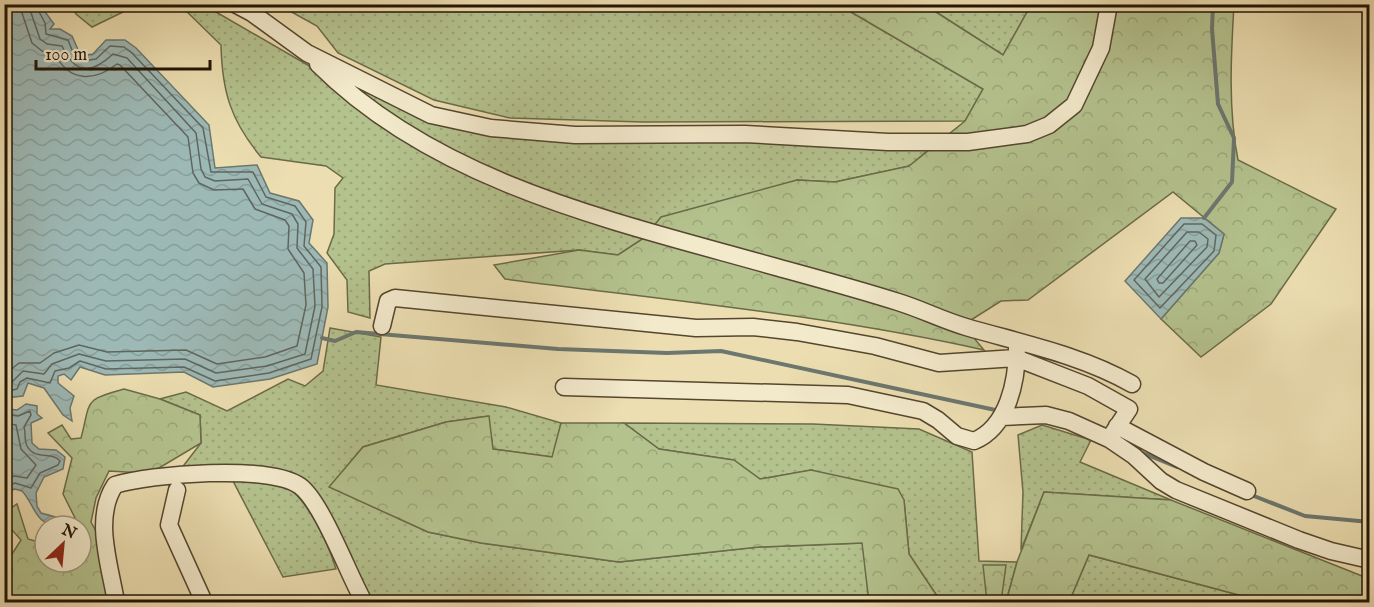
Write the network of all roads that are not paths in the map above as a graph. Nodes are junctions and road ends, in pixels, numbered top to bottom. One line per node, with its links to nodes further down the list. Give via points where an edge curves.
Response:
1 (235, 4): 3 (street)
2 (1109, 4): 3 (street, via 1101,48 1074,105 1049,125 1027,134 968,142 745,134 575,135 491,128 431,115)
3 (307, 52): 5 (street, via 369,108 413,138 469,167 544,197 899,302)
4 (382, 326): 5 (street, via 388,302 395,298 696,328 753,327 798,332 939,363)
5 (1015, 350): 6 (street, via 1082,361); 8 (street, via 1012,383); 9 (street, via 1129,409)
6 (1132, 384)
7 (564, 387): 8 (street, via 848,395 922,411 970,442 992,430)
8 (1002, 417): 9 (street, via 1046,415)
9 (1113, 432): 11 (street); 12 (street, via 1161,481 1176,490 1299,540)
10 (176, 483): 13 (street, via 131,480 115,485 105,500 104,524); 14 (street, via 170,525); 15 (street, via 258,474 301,486 338,546)
11 (1247, 491)
12 (1370, 560)
13 (116, 603)
14 (204, 603)
15 (364, 603)

